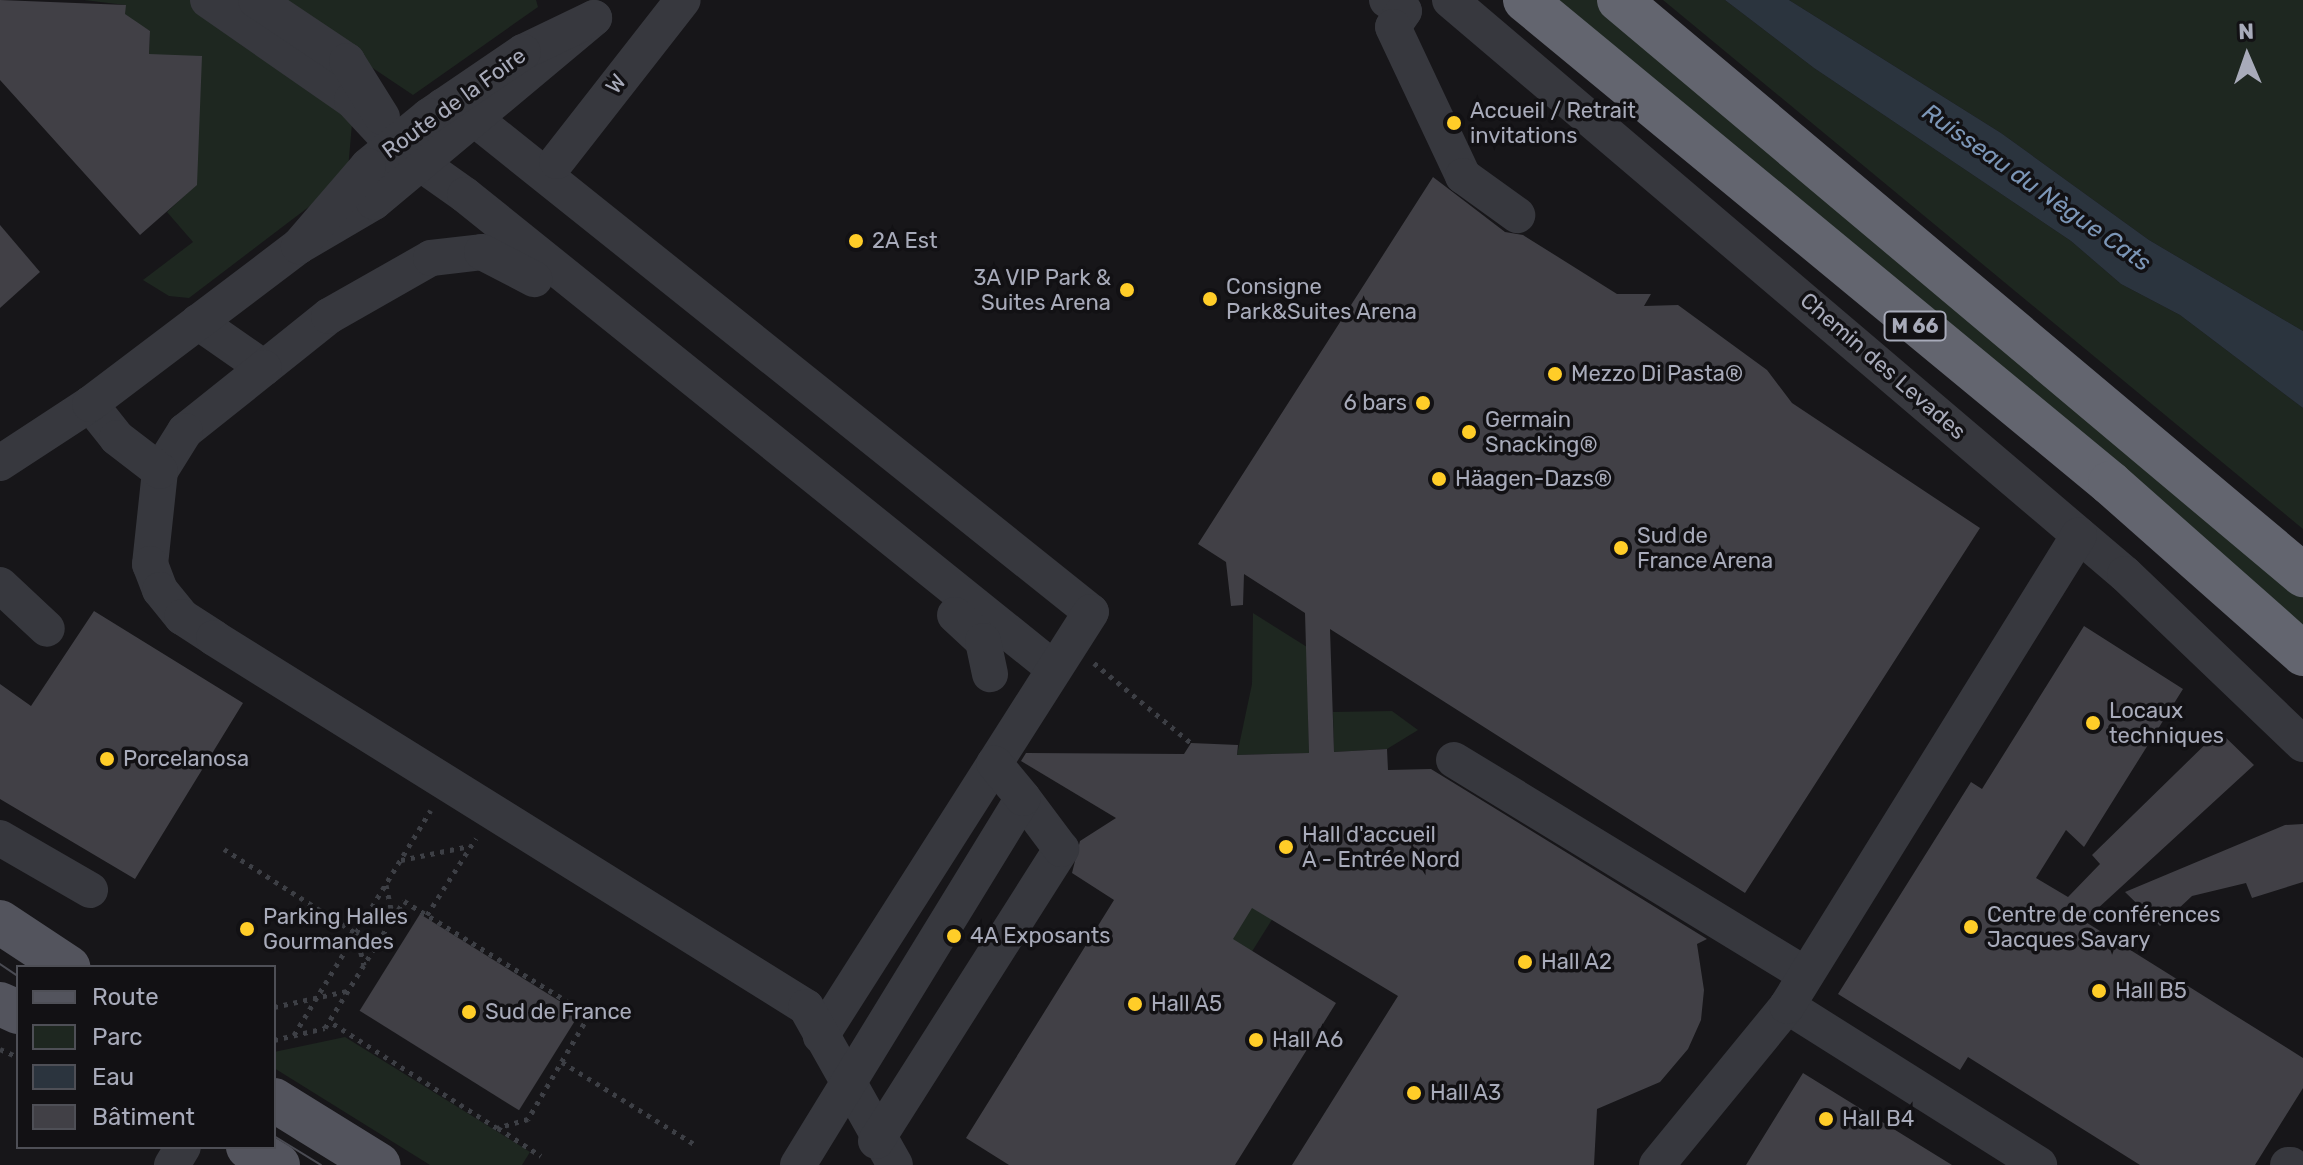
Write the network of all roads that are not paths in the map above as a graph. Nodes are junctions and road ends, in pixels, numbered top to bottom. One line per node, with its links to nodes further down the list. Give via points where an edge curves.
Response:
1 (208, 0): 11 (street, via 352,100)
2 (256, 0): 11 (street, via 347,61 373,96)
3 (1450, 0): 23 (street, Chemin des Levades)
4 (1525, 0): 27 (highway, M 66, via 2110,483)
5 (1619, 0): 24 (highway, M 66)
6 (679, 3): 12 (street, W)
7 (1401, 4): 14 (street, via 1393,27 1463,176)
8 (607, 5): 9 (street, Route de la Foire, via 523,52); 10 (street, Route de la Foire)
9 (443, 106): 10 (street, via 459,106); 11 (street, Route de la Foire)
10 (477, 122): 12 (street); 13 (street, Route de la Foire)
11 (393, 144): 13 (street); 16 (street, Route de la Foire)
12 (542, 163): 28 (street, via 1091,612)
13 (421, 166): 15 (street); 16 (street, Route de la Foire)
14 (1517, 215)
15 (485, 216): 17 (street); 28 (street)
16 (299, 246): 18 (street, Route de la Foire)
17 (462, 252): 19 (street, via 431,258 398,275 329,316); 29 (street, via 515,264 585,319 956,616 983,641)
18 (198, 322): 19 (street); 20 (street, Route de la Foire)
19 (264, 368): 22 (street, via 185,431)
20 (90, 404): 21 (street, Route de la Foire); 22 (street, via 117,438)
21 (0, 463)
22 (160, 471): 40 (street, via 150,564 160,590 182,617 791,997 806,1007)
23 (2079, 535): 30 (street, Chemin des Levades); 38 (street)
24 (2303, 575)
25 (0, 585): 26 (street)
26 (47, 629)
27 (2303, 654)
28 (1061, 656): 32 (street)
29 (990, 674)
30 (2303, 744)
31 (1454, 760): 38 (street)
32 (994, 763): 33 (street); 40 (street)
33 (1023, 798): 41 (street); 44 (street, via 1061,849)
34 (0, 838): 35 (street)
35 (90, 890)
36 (0, 922): 37 (main road)
37 (65, 965)
38 (1806, 975): 39 (street)
39 (1787, 1006): 48 (street); 49 (street)
40 (821, 1036): 41 (street)
41 (847, 1087): 44 (street); 47 (street)
42 (276, 1101): 46 (main road)
43 (251, 1149): 45 (main road)
44 (886, 1153)
45 (278, 1165)
46 (379, 1165)
47 (798, 1165)
48 (1657, 1165)
49 (2039, 1165)

